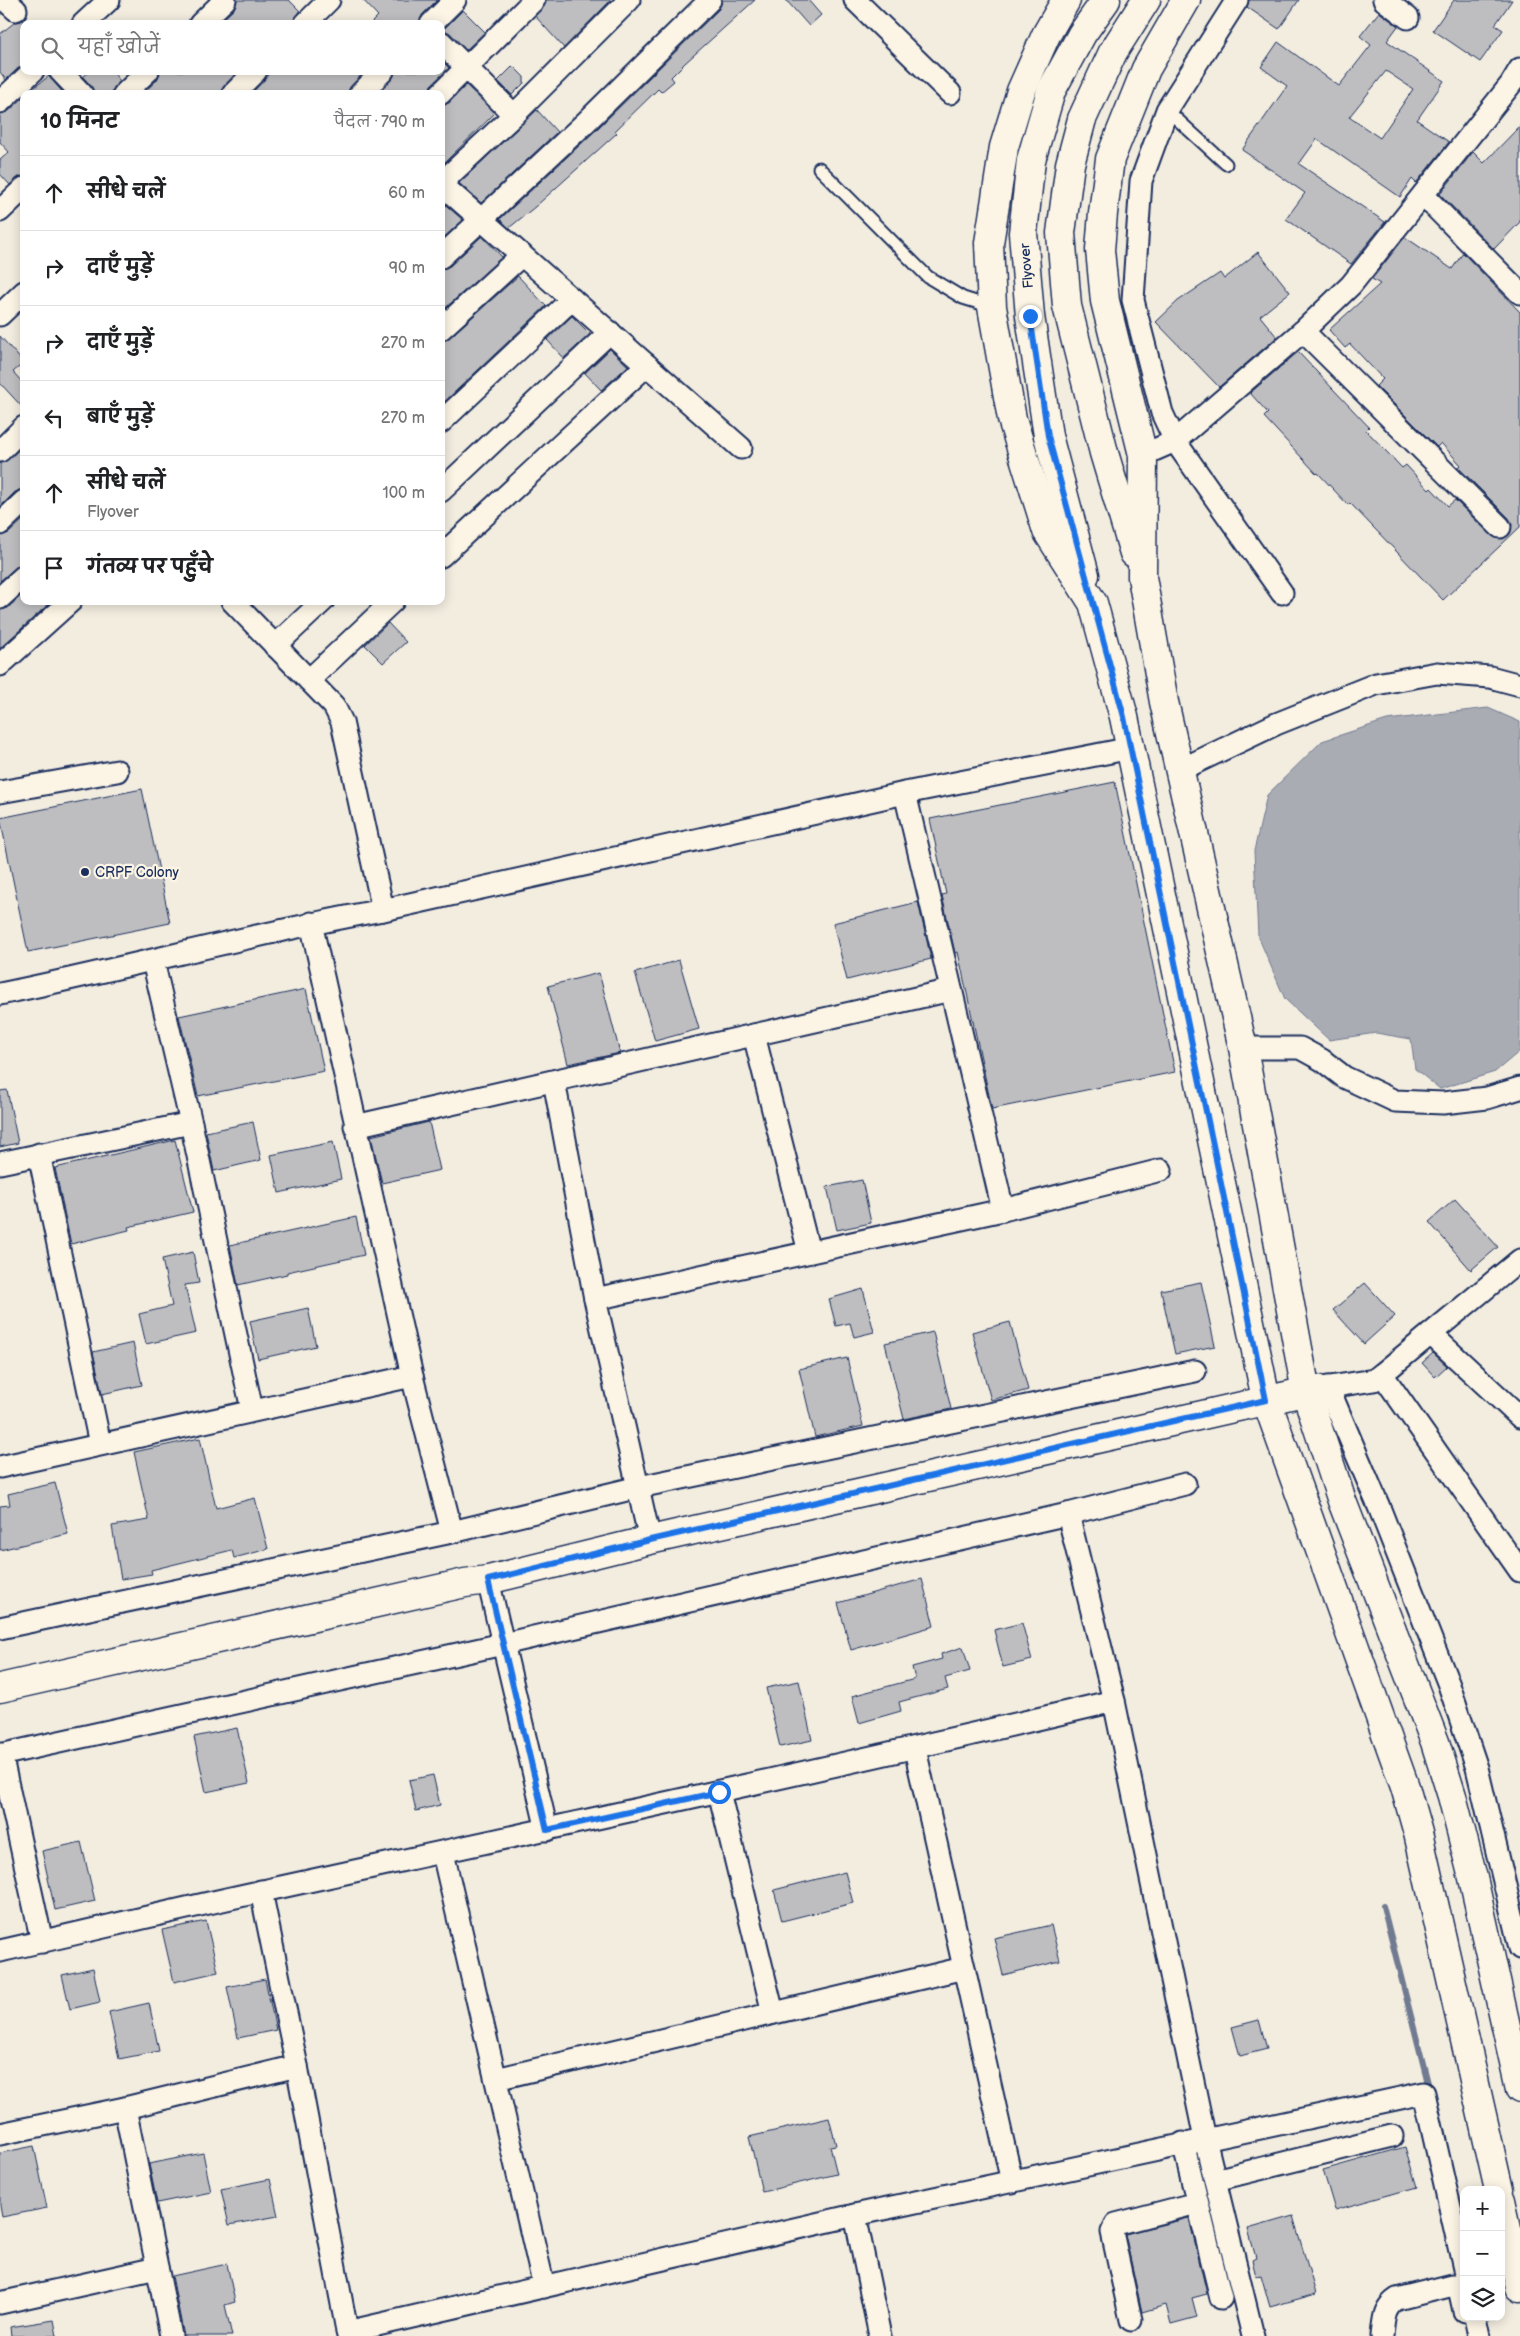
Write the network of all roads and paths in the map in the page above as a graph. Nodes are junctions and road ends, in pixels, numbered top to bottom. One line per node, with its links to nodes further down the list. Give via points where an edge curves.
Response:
1 (109, 0): 16 (street)
2 (225, 0): 17 (street)
3 (329, 0): 18 (street)
4 (455, 0): 19 (street)
5 (534, 0): 21 (street)
6 (629, 0): 36 (street)
7 (710, 0): 44 (street)
8 (855, 0): 33 (street)
9 (1066, 0): 50 (main road, via 1021,91 1004,147 989,243)
10 (1106, 0): 71 (main road, Flyover, via 1082,34 1052,91 1031,160 1023,233 1030,316 1048,436)
11 (1146, 0): 67 (main road, via 1113,52 1082,119 1070,164 1061,233 1067,306 1080,364 1116,498)
12 (1186, 0): 61 (main road, via 1146,69 1110,159 1103,213 1100,250 1105,301)
13 (1237, 0): 35 (street)
14 (1384, 0): 15 (street)
15 (1408, 18)
16 (87, 20)
17 (204, 20)
18 (309, 20)
19 (435, 20)
20 (445, 46): 21 (street)
21 (468, 68): 32 (street); 36 (street)
22 (29, 75): 34 (street)
23 (64, 75): 28 (street)
24 (144, 75): 29 (street)
25 (252, 75): 30 (street)
26 (379, 75): 31 (street)
27 (1517, 82): 42 (street)
28 (78, 90)
29 (128, 90)
30 (237, 90)
31 (364, 90)
32 (444, 90)
33 (950, 93)
34 (0, 102)
35 (1167, 110): 37 (lane); 58 (street, via 1142,181 1133,300 1162,412)
36 (514, 115): 39 (street)
37 (1226, 164)
38 (819, 168): 50 (lane, via 928,276 963,298)
39 (445, 179)
40 (445, 187): 44 (street)
41 (20, 192): 43 (street)
42 (1423, 195): 47 (street); 53 (street, via 1351,285)
43 (0, 211)
44 (481, 219): 45 (street); 46 (street)
45 (445, 253)
46 (522, 255): 49 (street); 52 (street)
47 (1520, 293)
48 (20, 296): 51 (street)
49 (572, 299): 54 (street); 56 (street)
50 (992, 307): 71 (main road, via 1012,419 1047,531)
51 (0, 315)
52 (445, 325)
53 (1303, 330): 58 (street); 65 (street)
54 (610, 332): 55 (street); 62 (street)
55 (647, 365): 59 (street); 66 (street)
56 (445, 418)
57 (20, 431): 60 (street)
58 (1175, 441): 61 (street); 69 (street)
59 (741, 448)
60 (0, 451)
61 (1143, 455): 67 (main road)
62 (445, 487)
63 (20, 505): 64 (street)
64 (0, 524)
65 (1500, 527)
66 (445, 552)
67 (1142, 577): 80 (main road)
68 (20, 580): 70 (street)
69 (1282, 593)
70 (0, 598)
71 (1093, 603): 81 (main road, Flyover)
72 (67, 605): 77 (street)
73 (242, 605): 76 (street)
74 (319, 605): 76 (street)
75 (389, 605): 78 (street)
76 (275, 646): 78 (street)
77 (0, 665)
78 (309, 680): 87 (street, via 334,706 342,722)
79 (1520, 684): 83 (street, via 1490,677 1437,672 1376,684 1276,724)
80 (1164, 702): 81 (main road); 83 (main road)
81 (1124, 717): 82 (main road, Flyover)
82 (1131, 748): 86 (street); 110 (main road, Flyover)
83 (1180, 770): 93 (main road)
84 (117, 771): 85 (street)
85 (0, 792)
86 (905, 793): 87 (street); 90 (street)
87 (383, 910): 88 (street)
88 (310, 923): 89 (street); 97 (street)
89 (153, 961): 91 (street); 96 (street)
90 (951, 990): 92 (street); 101 (street)
91 (0, 994)
92 (754, 1035): 94 (street); 102 (street)
93 (1243, 1048): 95 (street, via 1300,1048 1344,1078 1396,1101 1443,1103 1487,1098); 109 (main road)
94 (554, 1081): 97 (street); 104 (street)
95 (1520, 1088)
96 (191, 1123): 98 (street); 111 (street)
97 (355, 1126): 108 (street)
98 (39, 1154): 99 (street); 113 (street)
99 (0, 1163)
100 (1161, 1170): 101 (street)
101 (1003, 1210): 102 (street)
102 (809, 1252): 104 (street)
103 (1517, 1268): 105 (street)
104 (595, 1299): 116 (street)
105 (1432, 1335): 107 (street); 112 (street)
106 (1195, 1371): 116 (street)
107 (1382, 1374): 109 (street, via 1374,1380); 120 (street)
108 (412, 1376): 111 (street); 118 (street)
109 (1317, 1389): 110 (main road); 133 (street, via 1379,1507 1449,1685 1477,1768); 139 (main road, via 1342,1501 1435,1742 1452,1796)
110 (1266, 1400): 119 (main road); 147 (main road, Flyover, via 1405,1787)
111 (252, 1410): 113 (street)
112 (1520, 1417)
113 (100, 1444): 114 (street)
114 (0, 1467)
115 (1185, 1484): 117 (street)
116 (639, 1487): 118 (street); 119 (street)
117 (1068, 1514): 123 (street); 125 (street)
118 (452, 1532): 122 (street)
119 (650, 1540): 121 (main road)
120 (1520, 1571)
121 (488, 1580): 123 (street); 124 (main road)
122 (0, 1628)
123 (504, 1644): 127 (street); 129 (street)
124 (0, 1688)
125 (1114, 1701): 126 (street); 143 (street)
126 (915, 1748): 128 (street); 135 (street)
127 (0, 1755): 132 (street)
128 (719, 1792): 129 (street); 136 (street)
129 (547, 1830): 130 (street)
130 (444, 1853): 131 (street); 138 (street)
131 (261, 1891): 132 (street); 137 (street)
132 (42, 1942): 134 (street)
133 (1520, 1948)
134 (0, 1952)
135 (964, 1968): 136 (street); 146 (street)
136 (773, 2013): 138 (street)
137 (297, 2066): 140 (street); 161 (street)
138 (496, 2080): 153 (street)
139 (1520, 2089)
140 (125, 2108): 141 (street); 152 (street)
141 (0, 2134)
142 (1392, 2136): 145 (street)
143 (1205, 2139): 144 (street); 145 (street); 151 (street, via 1424,2093)
144 (1183, 2144): 146 (street); 148 (street)
145 (1215, 2180): 164 (street)
146 (1012, 2182): 149 (street)
147 (1498, 2186)
148 (1197, 2203): 156 (street); 158 (street, via 1116,2224 1112,2232)
149 (855, 2215): 153 (street); 163 (street)
150 (1505, 2219): 154 (main road)
151 (1460, 2250)
152 (157, 2268): 157 (street); 162 (street)
153 (544, 2287): 161 (street)
154 (1520, 2287)
155 (1460, 2293): 165 (street, via 1453,2285 1397,2299 1385,2312)
156 (1221, 2298)
157 (0, 2303)
158 (1131, 2320)
159 (1466, 2321): 166 (street)
160 (1476, 2321): 167 (street)
161 (347, 2334)
162 (171, 2336)
163 (880, 2336)
164 (1253, 2336)
165 (1382, 2336)
166 (1469, 2336)
167 (1479, 2336)

